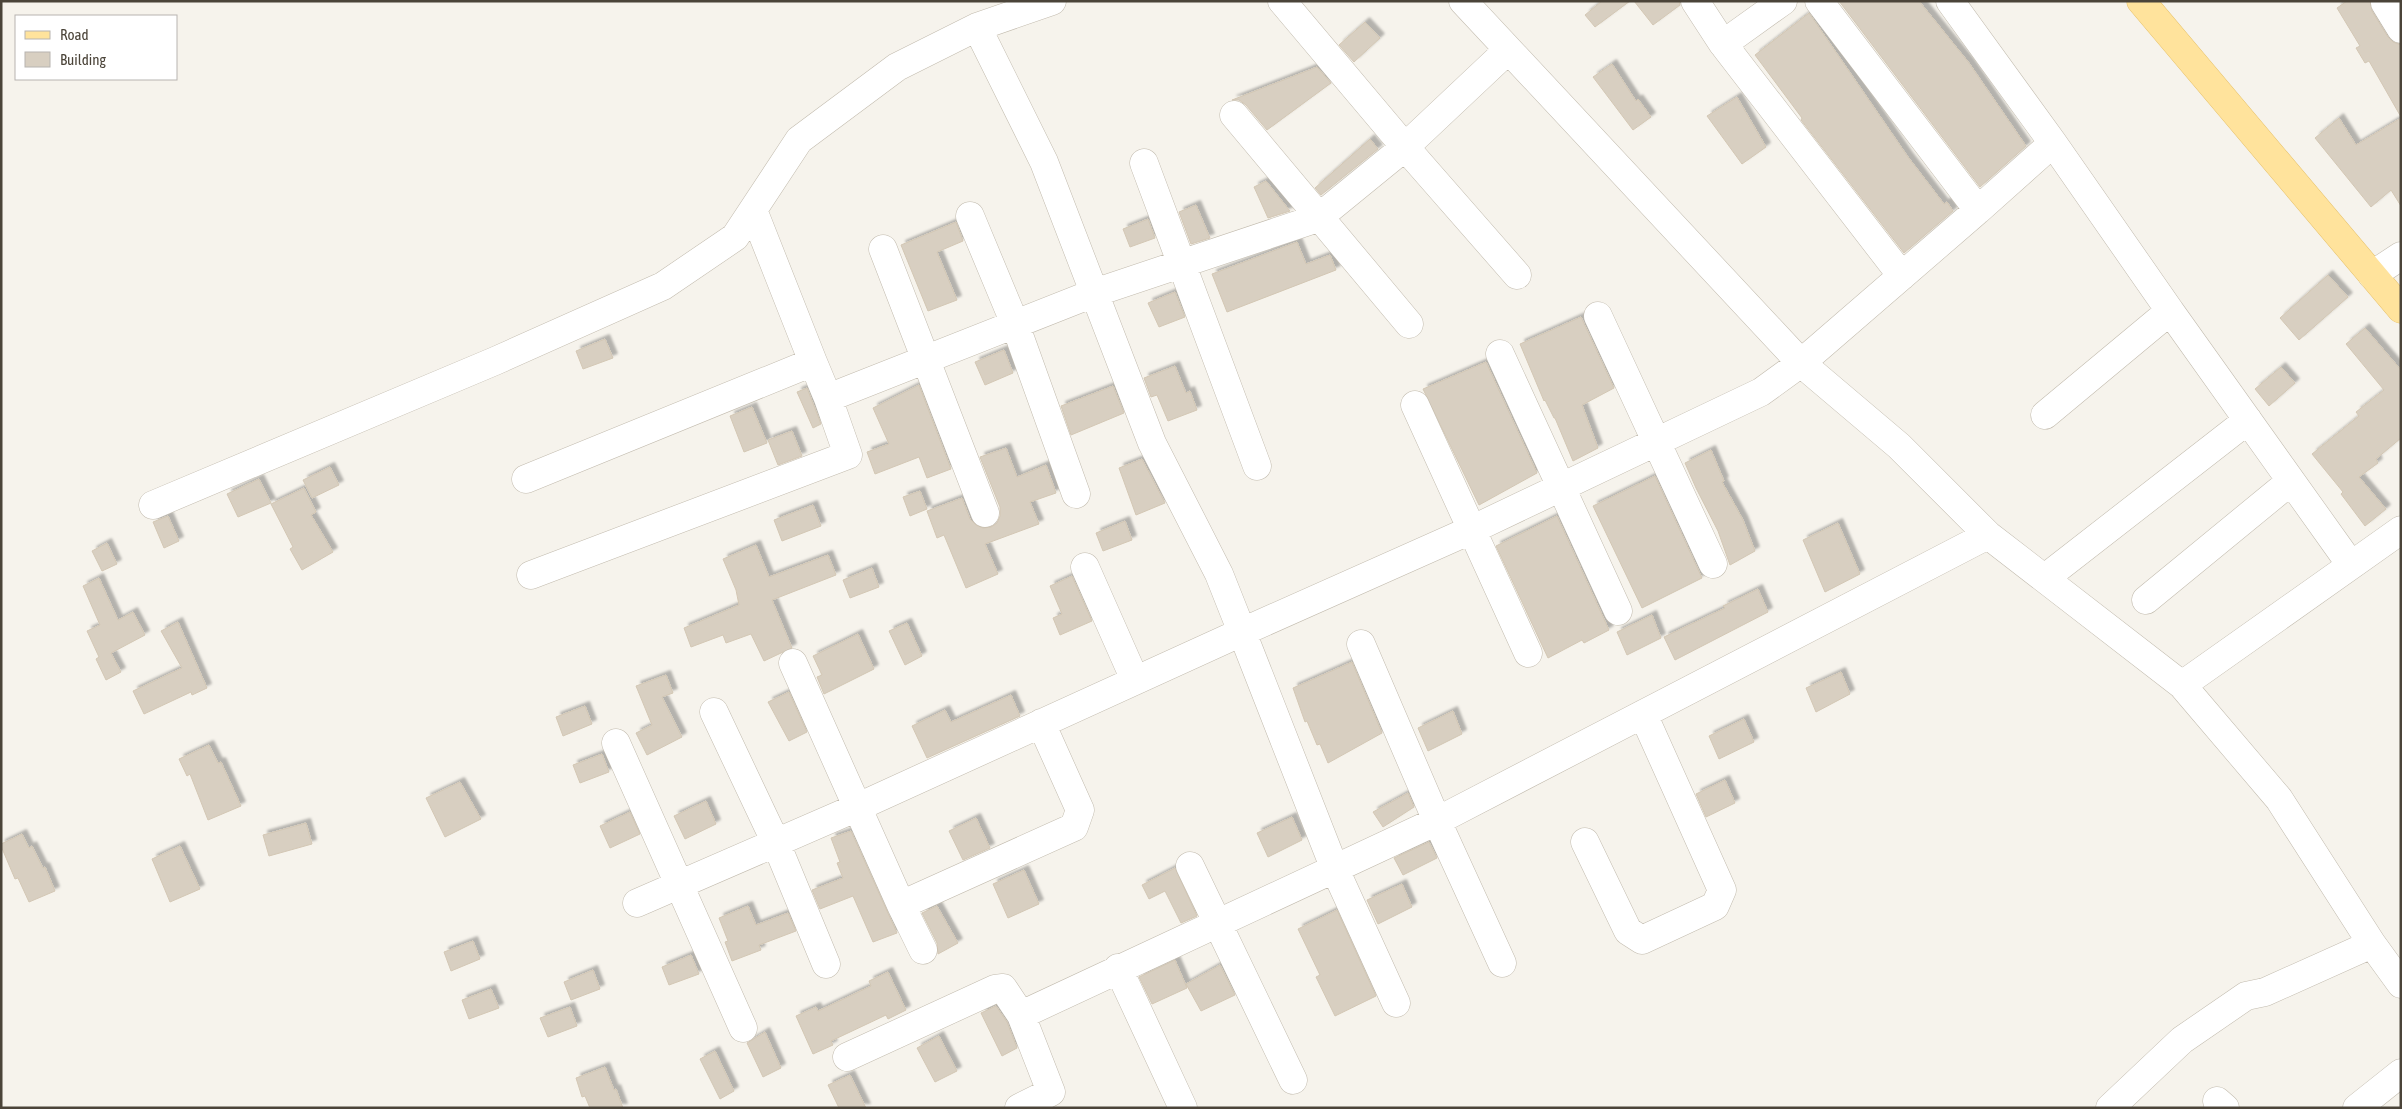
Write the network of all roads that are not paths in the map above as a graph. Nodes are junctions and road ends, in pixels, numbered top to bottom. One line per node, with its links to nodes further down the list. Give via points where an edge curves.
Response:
1 (1052, 1): 10 (street)
2 (1282, 1): 16 (street)
3 (1463, 1): 13 (street)
4 (1695, 1): 12 (street)
5 (1783, 1): 12 (street)
6 (1820, 1): 19 (street)
7 (1950, 1): 15 (street)
8 (2141, 1): 26 (main road)
9 (2385, 3): 11 (street)
10 (977, 27): 18 (street, via 897,67 799,140); 28 (street, via 1044,162)
11 (2401, 29)
12 (1723, 44): 27 (street)
13 (1508, 50): 16 (street); 37 (street)
14 (1234, 115): 21 (street)
15 (2053, 143): 19 (street); 30 (street)
16 (1405, 148): 21 (street); 25 (street)
17 (1144, 164): 24 (street)
18 (753, 210): 36 (street); 48 (street, via 736,237 663,286 477,369)
19 (1978, 210): 27 (street)
20 (970, 216): 32 (street)
21 (1318, 218): 24 (street); 33 (street)
22 (883, 249): 35 (street)
23 (2401, 256): 26 (street)
24 (1181, 264): 28 (street); 43 (street)
25 (1517, 275)
26 (2372, 275): 29 (main road)
27 (1902, 276): 37 (street)
28 (1094, 294): 32 (street); 60 (street, via 1152,443 1219,574)
29 (2401, 309)
30 (2170, 311): 40 (street); 41 (street)
31 (1598, 316): 42 (street)
32 (1015, 324): 35 (street); 47 (street)
33 (1409, 324)
34 (1500, 354): 46 (street)
35 (927, 359): 38 (street); 49 (street)
36 (813, 362): 38 (street); 44 (street)
37 (1801, 363): 42 (street, via 1761,392); 52 (street, via 1899,446)
38 (828, 398): 56 (street, via 848,456)
39 (1415, 405): 50 (street)
40 (2045, 415)
41 (2248, 420): 45 (street); 57 (street)
42 (1656, 442): 46 (street); 53 (street)
43 (1257, 466)
44 (526, 479)
45 (2291, 481): 54 (street); 58 (street)
46 (1561, 488): 50 (street); 59 (street)
47 (1076, 494)
48 (153, 505)
49 (986, 513)
50 (1471, 530): 60 (street); 62 (street)
51 (2401, 530): 54 (street)
52 (1988, 535): 57 (street); 67 (street)
53 (1713, 564)
54 (2351, 565): 65 (street)
55 (1085, 567): 64 (street)
56 (531, 576)
57 (2045, 578): 65 (street)
58 (2146, 600)
59 (1618, 611)
60 (1242, 632): 64 (street); 75 (street)
61 (1361, 644): 71 (street)
62 (1528, 653)
63 (793, 664): 70 (street)
64 (1135, 680): 68 (street)
65 (2182, 685): 80 (street, via 2279,799)
66 (714, 712): 73 (street)
67 (1643, 714): 71 (street); 72 (street, via 1722,890 1715,906 1642,940 1628,931)
68 (1041, 724): 70 (street); 78 (street, via 1080,810 1074,827)
69 (616, 743): 76 (street)
70 (858, 807): 73 (street); 78 (street)
71 (1437, 821): 75 (street); 82 (street)
72 (1585, 842)
73 (776, 843): 76 (street); 83 (street)
74 (1190, 866): 79 (street)
75 (1334, 867): 79 (street); 86 (street)
76 (679, 884): 77 (street); 88 (street)
77 (637, 903)
78 (901, 905): 81 (street)
79 (1218, 922): 84 (street); 91 (street)
80 (2372, 944): 85 (street); 94 (street, via 2282,985 2246,996 2182,1040)
81 (923, 950)
82 (1502, 963)
83 (826, 964)
84 (1118, 968): 87 (street); 93 (street)
85 (2401, 984)
86 (1396, 1003)
87 (1021, 1015): 89 (street, via 1003,988 994,989); 92 (street, via 1050,1092)
88 (743, 1028)
89 (847, 1058)
90 (2401, 1073): 95 (street)
91 (1293, 1080)
92 (1018, 1108)
93 (1184, 1108)
94 (2110, 1108)
95 (2357, 1108)

